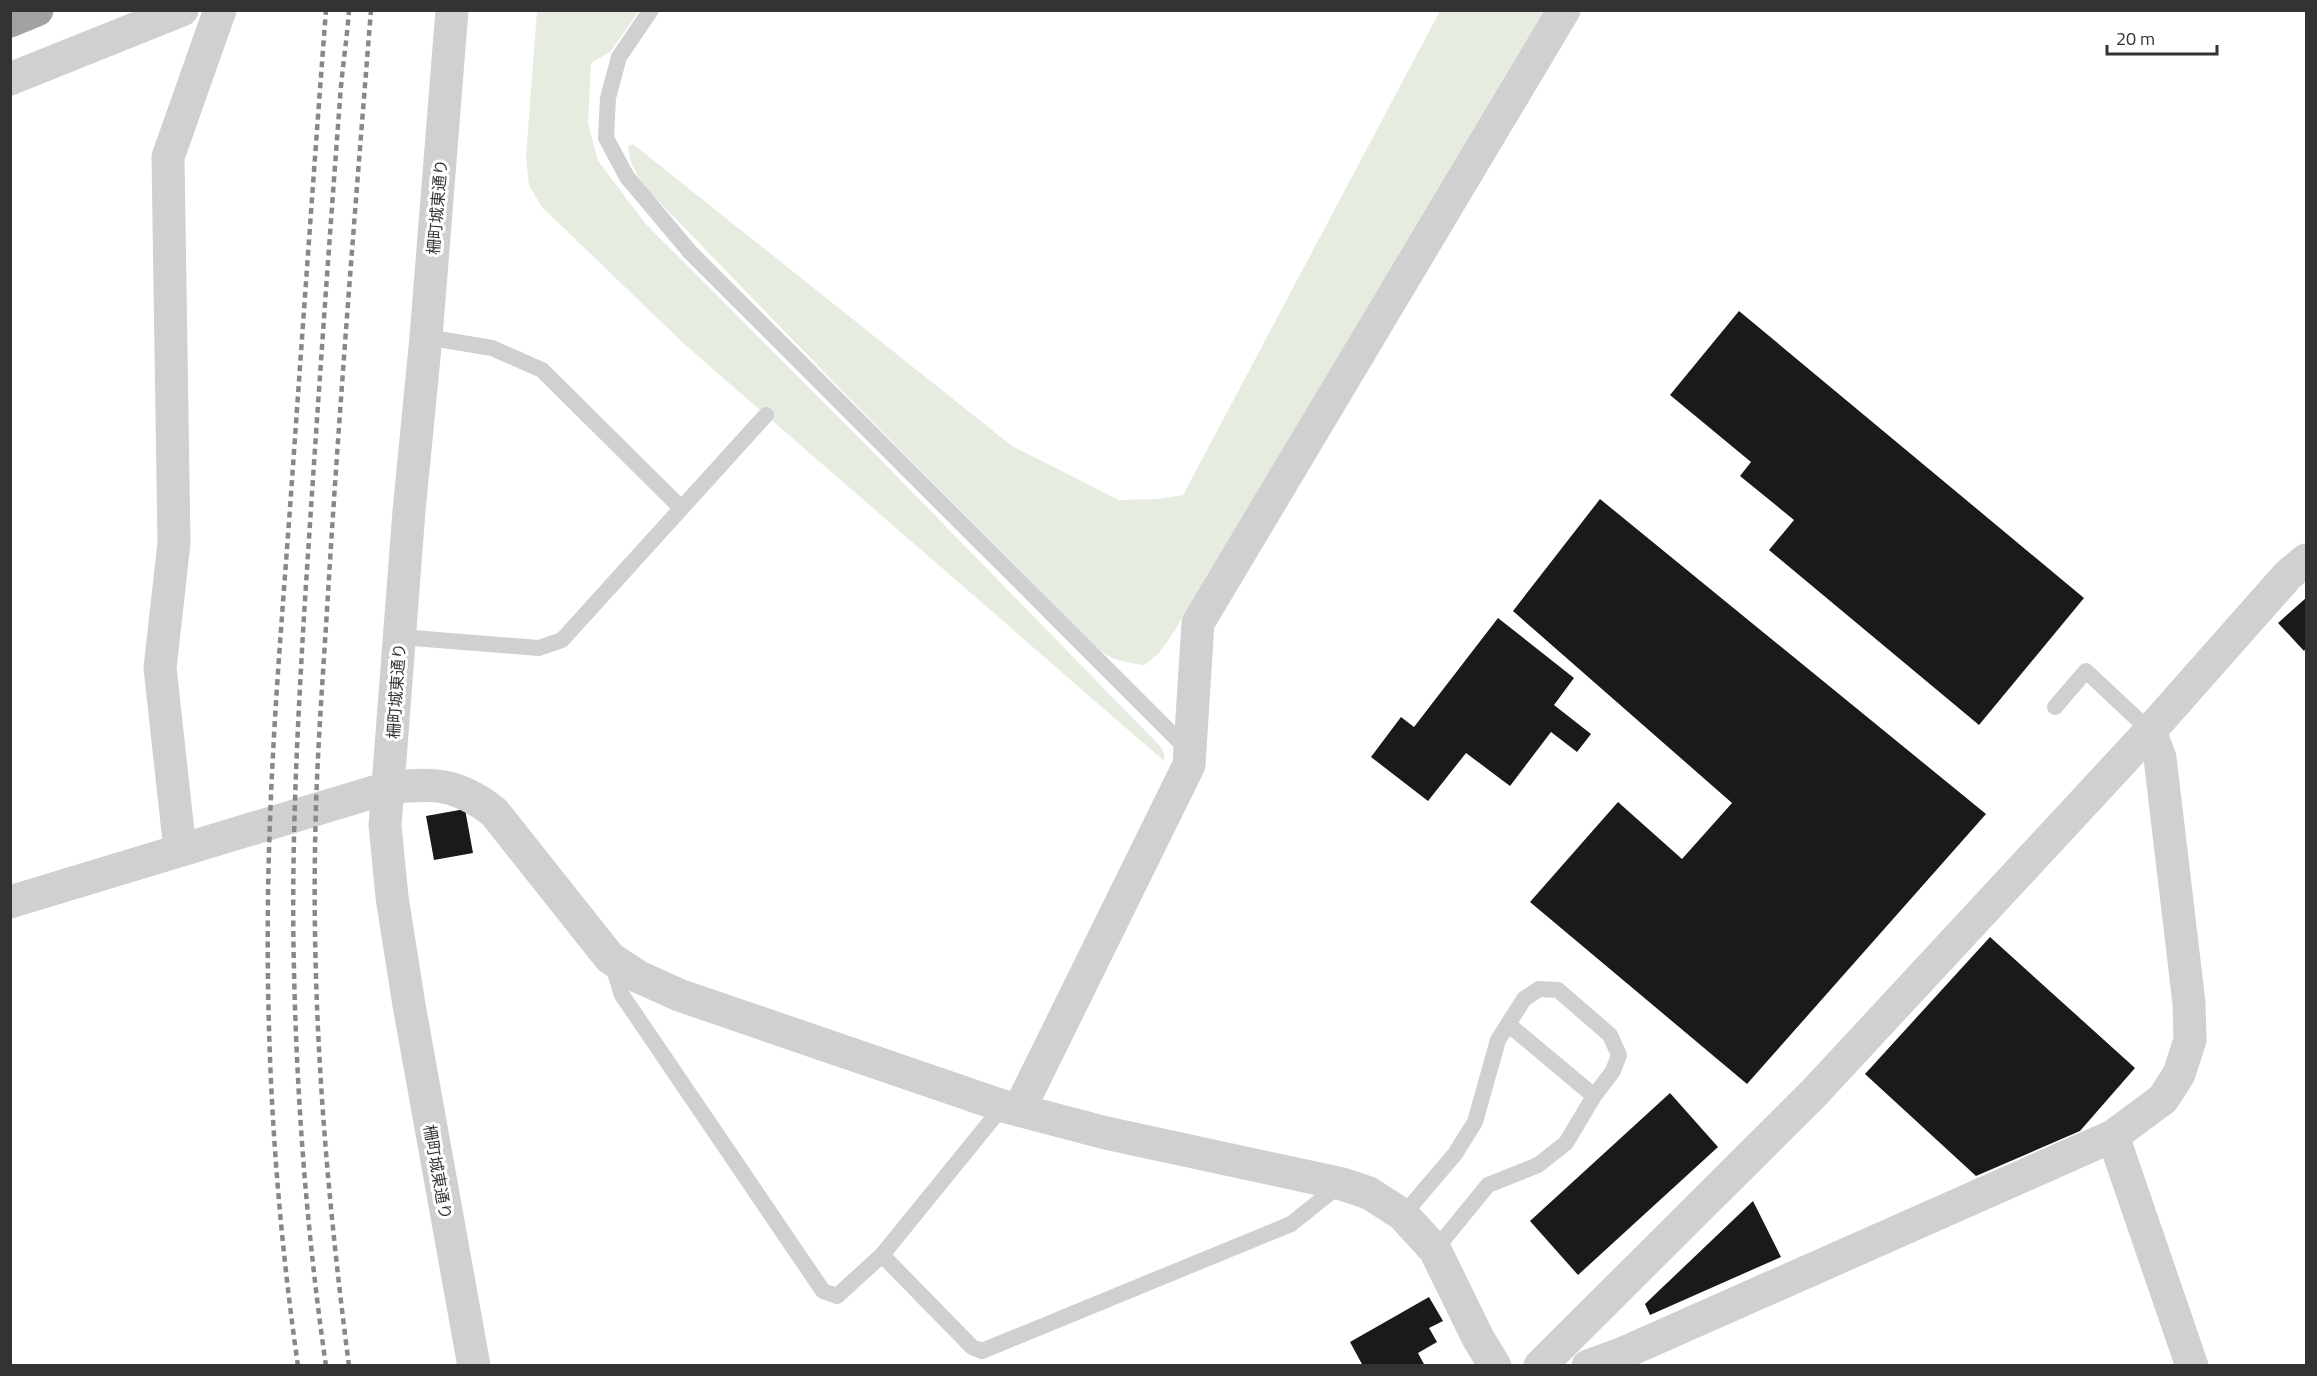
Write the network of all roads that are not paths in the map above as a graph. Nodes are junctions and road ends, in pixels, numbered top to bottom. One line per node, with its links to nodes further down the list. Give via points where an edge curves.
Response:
1 (37, 10): 7 (highway)
2 (182, 10): 8 (street)
3 (220, 10): 18 (street, via 168,157 174,543 160,668)
4 (452, 10): 9 (street, 柵町城東通り)
5 (651, 10): 16 (lane, via 619,57 608,98 606,138 627,177 690,252)
6 (1564, 10): 16 (street, via 1198,623)
7 (10, 21)
8 (10, 79)
9 (426, 337): 11 (lane, via 492,348 542,370); 13 (street, 柵町城東通り)
10 (766, 415): 11 (lane)
11 (681, 508): 13 (lane, via 562,640 539,648)
12 (2307, 560): 15 (street, via 2288,575)
13 (400, 637): 17 (street, 柵町城東通り)
14 (2055, 707): 15 (lane, via 2086,671)
15 (2150, 731): 24 (street, via 2162,770 2190,1003 2190,1040 2179,1074 2163,1098); 31 (street, via 1814,1093)
16 (1190, 753): 23 (street, via 1189,765)
17 (387, 788): 18 (street); 20 (street, via 425,784 476,797 494,812); 29 (street, 柵町城東通り, via 385,825 392,897)
18 (180, 850): 19 (street)
19 (10, 902)
20 (610, 958): 23 (street, via 639,977 679,994); 28 (lane, via 622,995 823,1291 837,1296)
21 (1508, 1024): 22 (lane); 22 (lane, via 1524,999 1539,989 1558,990 1610,1035 1619,1055 1613,1071); 26 (lane, via 1498,1040 1475,1122 1455,1154)
22 (1594, 1096): 27 (lane, via 1566,1143 1538,1165 1488,1185)
23 (1011, 1108): 25 (street, via 1106,1133); 28 (lane)
24 (2113, 1136): 32 (street, via 1621,1354); 33 (street)
25 (1342, 1184): 26 (street, via 1369,1193); 28 (lane, via 1291,1224 982,1351 972,1347)
26 (1403, 1215): 27 (street)
27 (1435, 1250): 30 (street)
28 (882, 1255)
29 (474, 1365)
30 (1495, 1365)
31 (1540, 1365)
32 (1588, 1365)
33 (2192, 1365)

